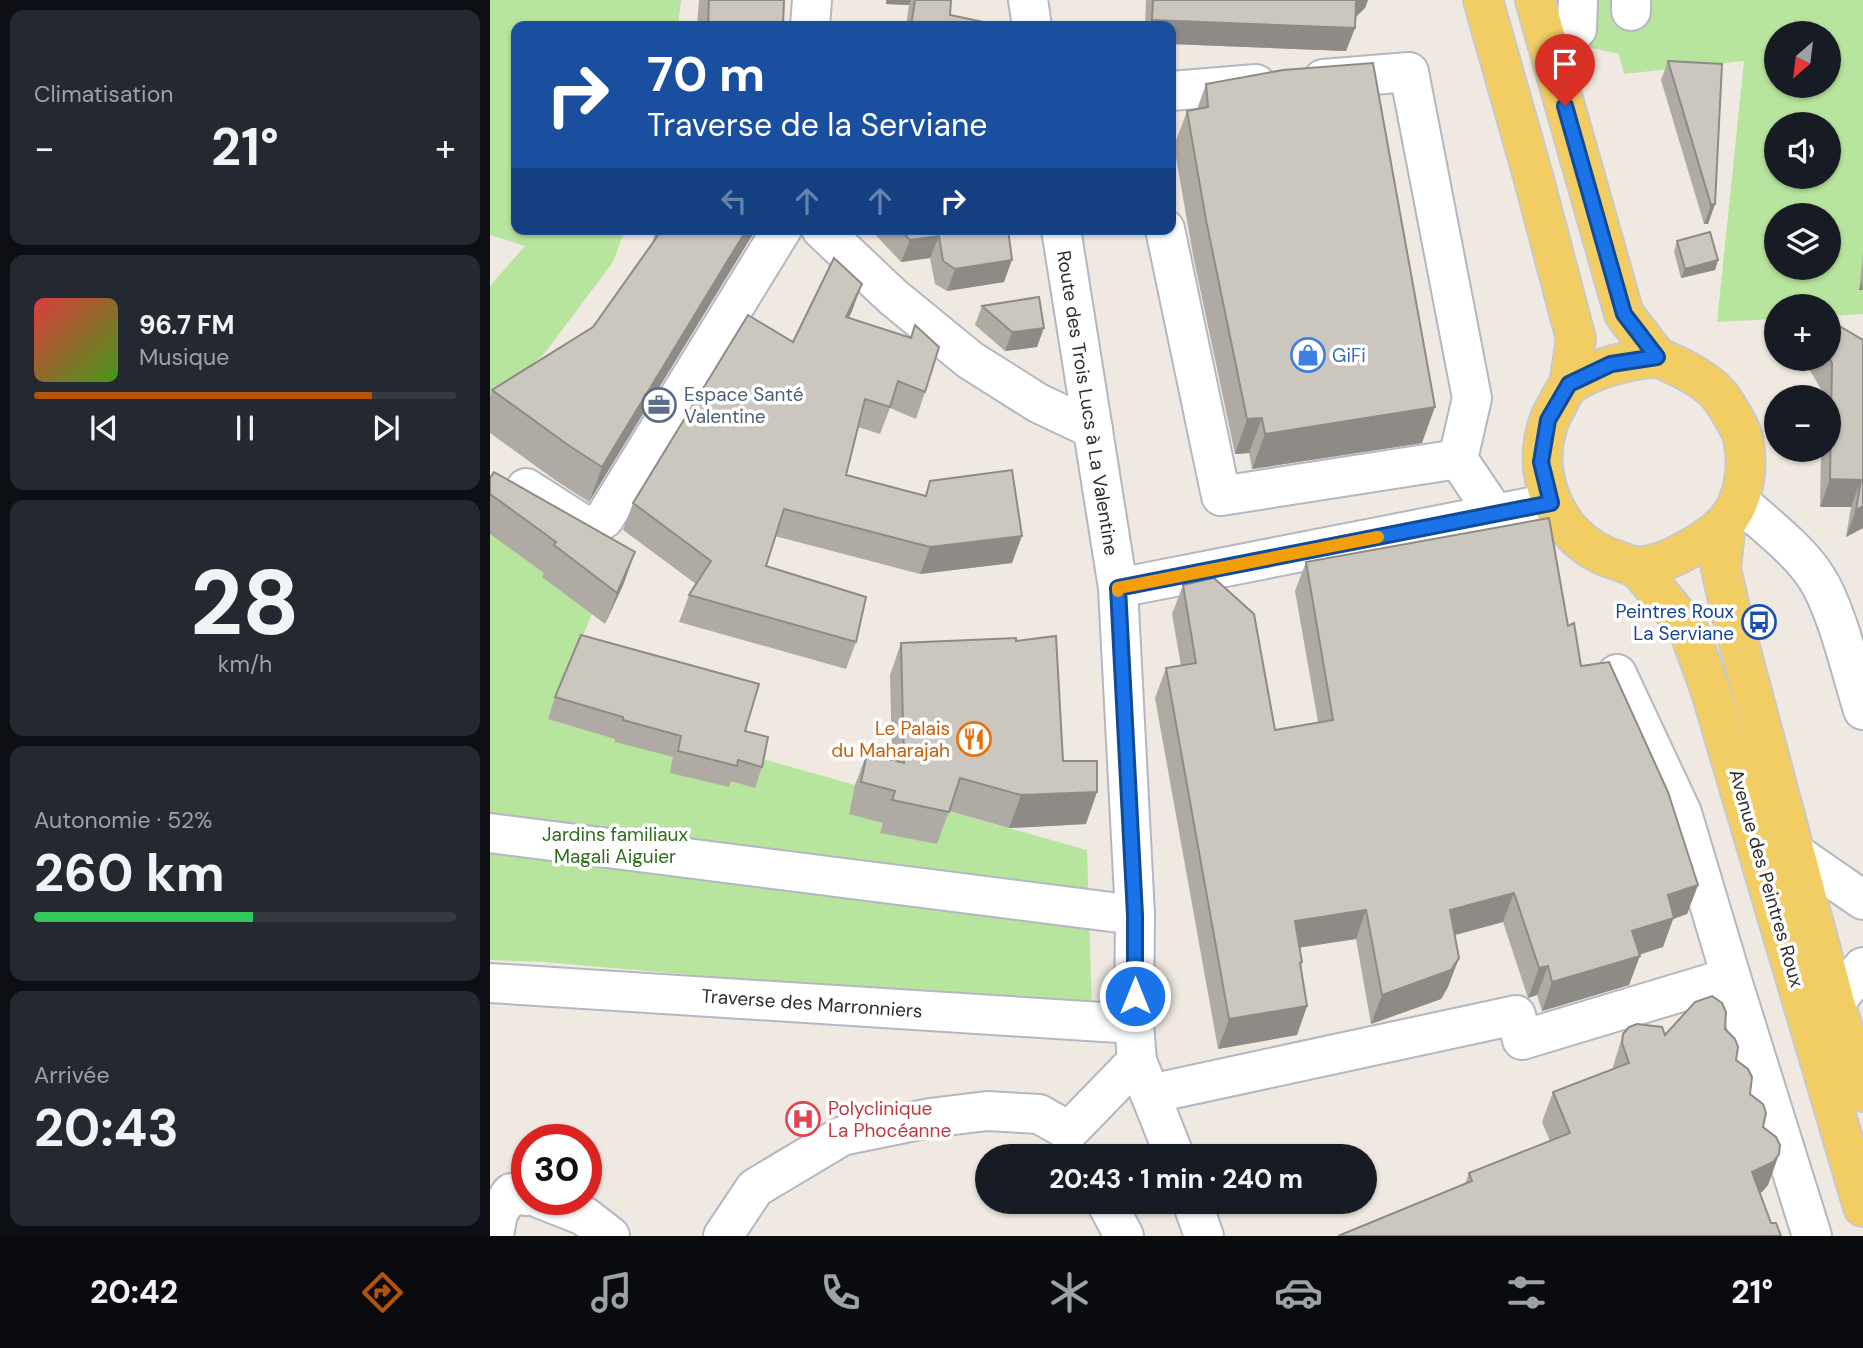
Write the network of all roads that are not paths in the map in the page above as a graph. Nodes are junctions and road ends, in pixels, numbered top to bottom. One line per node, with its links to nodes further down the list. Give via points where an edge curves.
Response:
1 (812, 0): 6 (street)
2 (1028, 0): 7 (street)
3 (1483, 0): 15 (main road, via 1576,340)
4 (1535, 0): 8 (main road)
5 (1578, 0): 8 (street, via 1577,29)
6 (810, 21)
7 (1031, 21)
8 (1551, 54): 14 (main road, via 1624,314)
9 (1176, 90): 17 (street, via 1409,72 1472,398)
10 (778, 235): 18 (street, via 604,519 584,525)
11 (827, 235): 16 (street, via 970,360 1038,403)
12 (1062, 235): 16 (street, Route des Trois Lucs à La Valentine)
13 (1166, 235): 17 (street, via 1221,496)
14 (1657, 357): 15 (main road, via 1611,364); 20 (main road, via 1690,371 1720,397 1743,436 1745,473)
15 (1569, 384): 19 (main road, via 1548,420 1541,462)
16 (1093, 429): 23 (street, Route des Trois Lucs à La Valentine)
17 (1458, 459): 21 (street)
18 (526, 488)
19 (1551, 503): 21 (street); 22 (main road, via 1572,533 1601,556)
20 (1732, 512): 22 (main road, via 1701,542 1672,558); 25 (street, via 1787,545 1816,577); 27 (main road, Avenue des Peintres Roux, via 1721,569)
21 (1495, 514): 23 (street)
22 (1637, 567): 40 (main road, Avenue des Peintres Roux, via 1688,628 1711,692)
23 (1118, 588): 29 (street, Route des Trois Lucs à La Valentine)
24 (1617, 674): 31 (street, via 1682,813)
25 (1863, 710)
26 (490, 833): 29 (street)
27 (1798, 855): 28 (street); 33 (main road, Avenue des Peintres Roux)
28 (1863, 900)
29 (1135, 915): 34 (street, Route des Trois Lucs à La Valentine)
30 (1863, 967): 33 (street)
31 (1731, 978): 35 (street, via 1522,1040 1516,1015); 49 (street)
32 (490, 983): 34 (street, Traverse des Marronniers)
33 (1835, 1003): 36 (main road, Avenue des Peintres Roux)
34 (1134, 1024): 35 (street, Route des Trois Lucs à La Valentine)
35 (1144, 1078): 37 (street); 38 (street, Route des Trois Lucs à La Valentine)
36 (1862, 1083)
37 (1076, 1144): 46 (street, via 1039,1114 987,1111 842,1136 755,1188)
38 (1170, 1144)
39 (511, 1194): 44 (street, via 498,1213)
40 (1863, 1208)
41 (1113, 1214): 47 (street)
42 (1196, 1214): 48 (street)
43 (581, 1215): 45 (street)
44 (494, 1236)
45 (610, 1236)
46 (723, 1236)
47 (1124, 1236)
48 (1204, 1236)
49 (1812, 1236)

